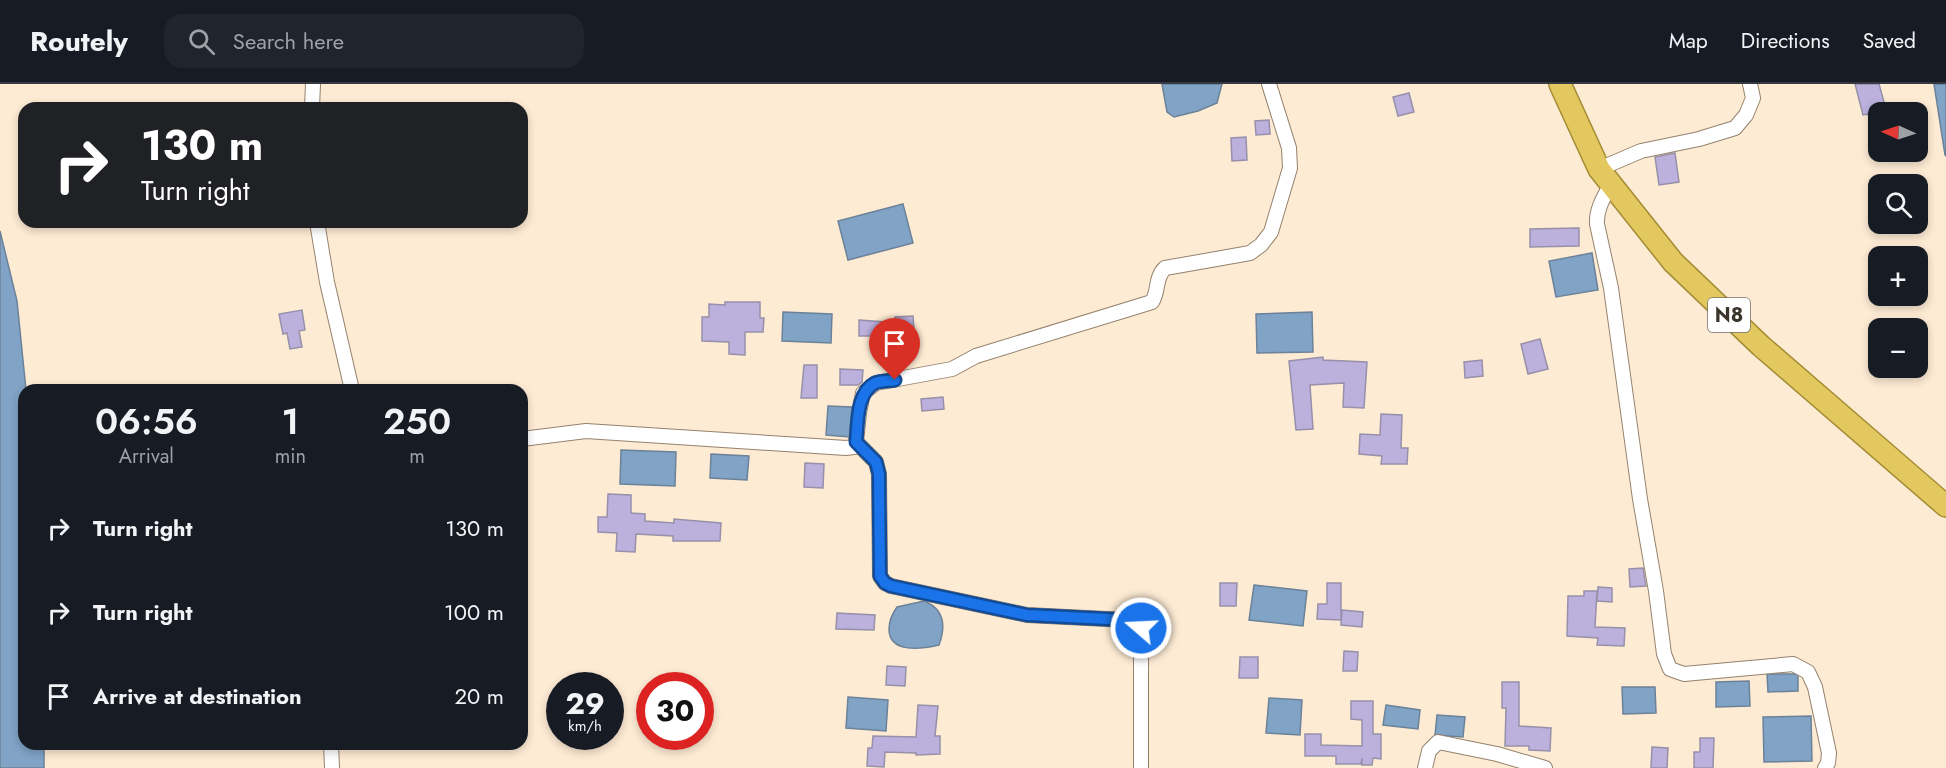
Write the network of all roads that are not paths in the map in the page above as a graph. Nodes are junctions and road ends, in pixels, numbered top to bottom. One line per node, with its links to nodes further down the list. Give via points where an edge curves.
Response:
1 (313, 84): 5 (street)
2 (1269, 84): 10 (street, via 1289,148 1290,168 1278,213 1262,245 1250,253 1165,268 1152,302 976,356 952,369 876,383 863,393)
3 (1560, 84): 6 (highway, N8)
4 (1750, 84): 6 (street, via 1753,98 1735,128 1641,151)
5 (312, 102)
6 (1605, 176): 11 (highway, N8, via 1681,270 1761,346); 17 (street, via 1596,216 1611,288 1664,654 1670,669 1684,674 1793,663 1808,672 1815,687 1829,753)
7 (318, 228): 8 (street)
8 (351, 384)
9 (528, 438): 10 (street, via 586,431 846,448 854,447)
10 (856, 442): 14 (street, via 876,462 879,474 880,576 885,583 1027,615 1137,623 1142,636)
11 (1946, 506)
12 (331, 750): 13 (street)
13 (332, 768)
14 (1141, 768)
15 (1425, 768): 16 (street, via 1429,751 1438,742)
16 (1545, 768)
17 (1825, 768)

